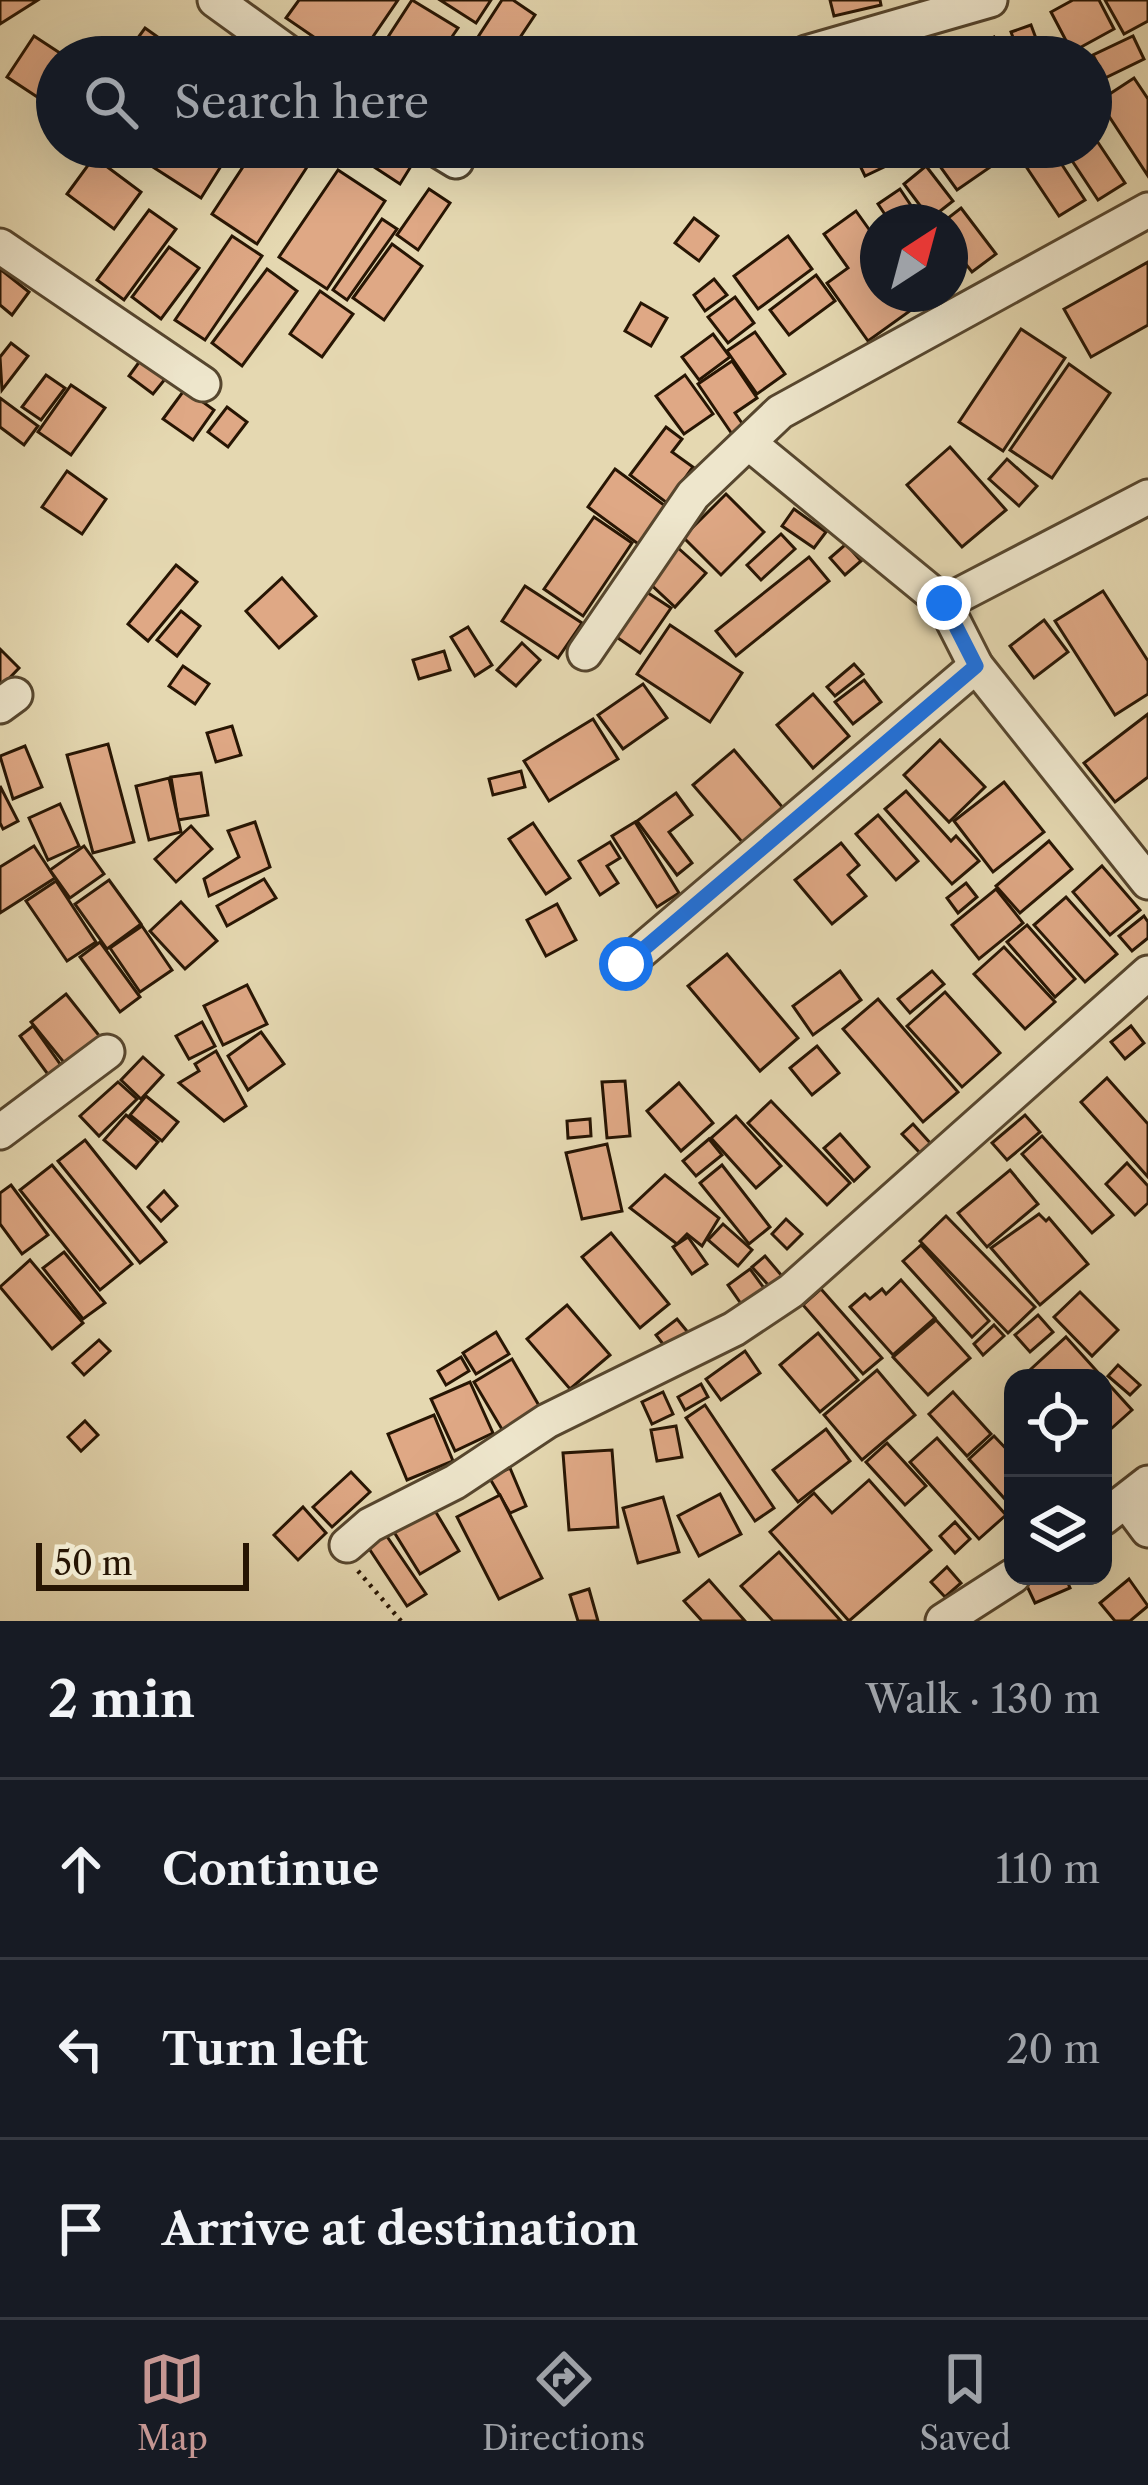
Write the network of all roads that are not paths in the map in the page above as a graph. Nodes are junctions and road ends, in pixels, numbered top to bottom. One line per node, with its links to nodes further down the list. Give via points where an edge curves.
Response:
1 (215, 0): 3 (street)
2 (991, 0): 4 (street)
3 (265, 36)
4 (865, 36)
5 (1148, 210): 8 (street, via 780,412)
6 (0, 246): 7 (street)
7 (203, 384)
8 (749, 443): 10 (street); 11 (street, via 693,495)
9 (1144, 508): 10 (street)
10 (944, 603): 12 (street)
11 (585, 653)
12 (976, 666): 13 (street); 14 (street)
13 (1148, 883)
14 (626, 964)
15 (1148, 973): 20 (street, via 791,1292 734,1329 547,1421)
16 (107, 1052): 17 (street)
17 (0, 1132)
18 (1126, 1501): 19 (street)
19 (1148, 1530)
20 (347, 1545)
21 (1004, 1582): 22 (street)
22 (943, 1621)

